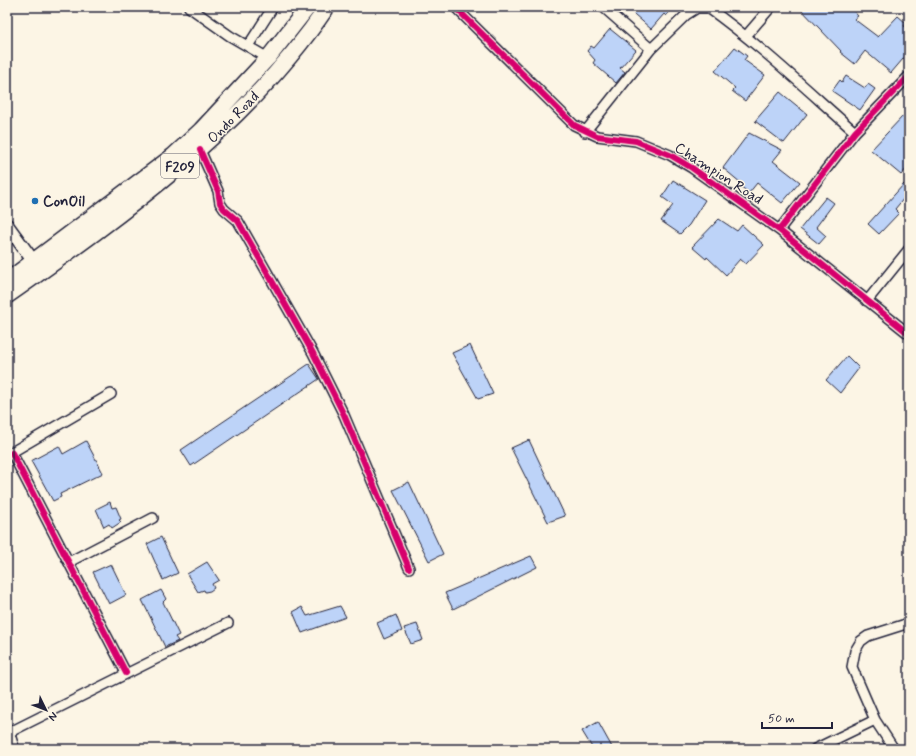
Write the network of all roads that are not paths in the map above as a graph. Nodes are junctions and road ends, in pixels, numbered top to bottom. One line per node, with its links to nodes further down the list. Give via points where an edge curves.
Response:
1 (189, 7): 10 (street)
2 (273, 7): 10 (street)
3 (308, 7): 12 (main road, Ondo Road / F209)
4 (327, 7): 16 (main road, Ondo Road / F209, via 255,95)
5 (603, 7): 11 (street)
6 (707, 7): 9 (street); 11 (street, via 697,8 686,15)
7 (771, 7): 9 (street)
8 (460, 9): 14 (street, Champion Road, via 538,91)
9 (746, 36): 15 (street)
10 (248, 46): 12 (street)
11 (651, 49): 14 (street)
12 (268, 58): 19 (main road, Ondo Road / F209, via 235,96 173,156)
13 (909, 76): 15 (street)
14 (585, 132): 18 (street, Champion Road, via 636,141 670,155)
15 (855, 132): 18 (street)
16 (200, 150): 19 (main road, Ondo Road / F209); 30 (street, via 218,191 220,204 238,220 313,353 344,415)
17 (7, 225): 21 (street)
18 (780, 230): 24 (street, Champion Road)
19 (86, 231): 21 (main road, Ondo Road / F209); 23 (main road, Ondo Road / F209)
20 (909, 249): 24 (street)
21 (34, 262): 22 (main road, Ondo Road / F209)
22 (7, 281)
23 (7, 296)
24 (867, 301): 25 (street, Champion Road)
25 (909, 334)
26 (111, 394): 27 (street)
27 (10, 454): 29 (street)
28 (153, 518): 29 (street)
29 (69, 562): 33 (street)
30 (409, 568)
31 (909, 623): 34 (street, via 868,636 854,651 852,667)
32 (228, 624): 33 (street)
33 (126, 673): 35 (street)
34 (876, 720): 37 (street); 38 (street)
35 (8, 731): 36 (street)
36 (13, 749)
37 (815, 749)
38 (894, 749)

